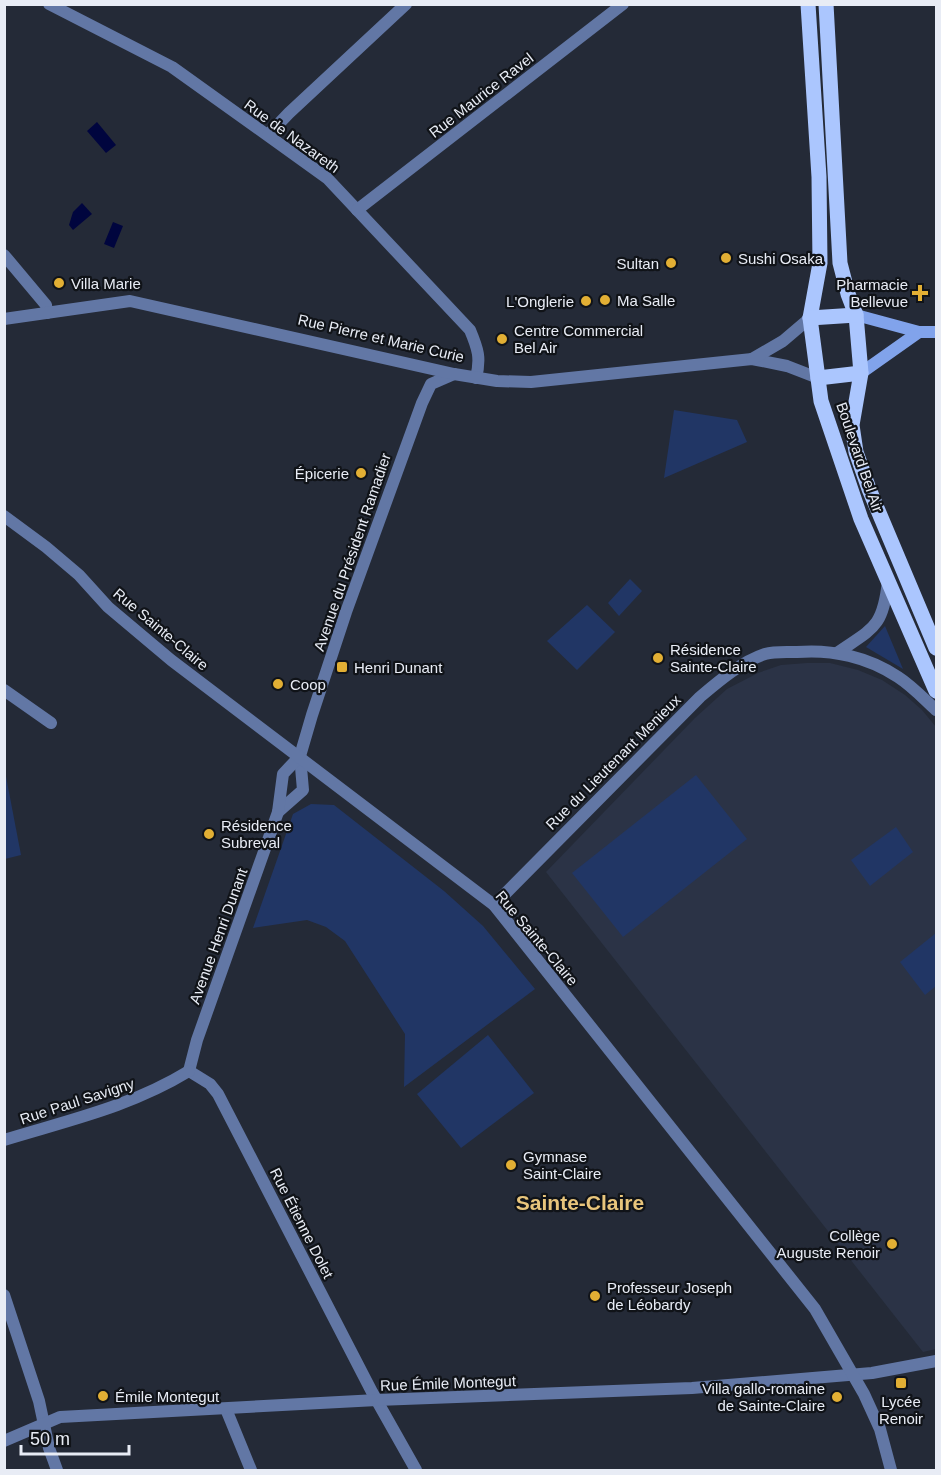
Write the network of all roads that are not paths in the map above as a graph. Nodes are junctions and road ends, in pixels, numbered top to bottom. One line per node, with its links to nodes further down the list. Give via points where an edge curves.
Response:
1 (49, 4): 6 (street, Rue de Nazareth, via 172,67)
2 (406, 4): 6 (street)
3 (623, 4): 7 (street, Rue Maurice Ravel)
4 (808, 4): 11 (main road, Boulevard Bel Air, via 819,177 819,263)
5 (826, 4): 10 (main road, Boulevard Bel Air, via 840,262)
6 (268, 135): 7 (street, Rue de Nazareth, via 327,178)
7 (357, 210): 18 (street, Rue de Nazareth, via 470,330 480,364)
8 (4, 255): 9 (street, via 46,305)
9 (47, 313): 12 (street, Rue Pierre et Marie Curie); 17 (street, Rue Pierre et Marie Curie, via 130,301)
10 (856, 315): 11 (main road); 13 (main road); 16 (main road, Boulevard Bel Air)
11 (810, 318): 15 (street, Rue Pierre et Marie Curie); 19 (main road, Boulevard Bel Air)
12 (4, 319)
13 (919, 332): 14 (main road); 16 (main road, Rue Pierre et Marie Curie)
14 (936, 332)
15 (752, 359): 18 (street, Rue Pierre et Marie Curie, via 531,382); 19 (street, Rue Pierre et Marie Curie)
16 (861, 373): 19 (main road, Rue Pierre et Marie Curie); 22 (main road, Boulevard Bel Air, via 852,425 856,452)
17 (454, 374): 18 (street, Rue Pierre et Marie Curie); 28 (street, Avenue du Président Ramadier, via 431,384 422,403 346,612)
18 (476, 378)
19 (818, 378): 21 (main road, Boulevard Bel Air, via 830,431 861,519)
20 (4, 516): 28 (street, Rue Sainte-Claire, via 46,546 108,607 171,660)
21 (888, 578): 23 (street, via 883,614 873,628); 25 (main road, Boulevard Bel Air)
22 (936, 648)
23 (837, 653): 26 (street, Rue du Lieutenant Menieux, via 862,659 898,677); 30 (street, Rue du Lieutenant Menieux, via 766,654 727,675 681,715)
24 (4, 690): 27 (street)
25 (936, 691)
26 (936, 710)
27 (51, 723)
28 (300, 756): 29 (street, Avenue Henri Dunant, via 283,774); 29 (street, Avenue Henri Dunant, via 303,789); 30 (street, Rue Sainte-Claire)
29 (278, 812): 31 (street, Avenue Henri Dunant, via 196,1040)
30 (494, 905): 35 (street, Rue Sainte-Claire, via 815,1309)
31 (189, 1071): 32 (street, Rue Paul Savigny, via 124,1104); 36 (street, Rue Étienne Dolet, via 218,1094)
32 (4, 1140)
33 (4, 1295): 38 (street)
34 (936, 1361): 35 (street, Rue Émile Montegut)
35 (854, 1374): 36 (street, Rue Émile Montegut, via 692,1388); 43 (street, Rue Sainte-Claire, via 880,1430)
36 (377, 1400): 37 (street, Rue Émile Montegut); 42 (street, Rue Étienne Dolet)
37 (226, 1409): 38 (street, Rue Émile Montegut, via 60,1417); 41 (street)
38 (43, 1424): 39 (street, Rue Émile Montegut); 40 (street)
39 (4, 1441)
40 (57, 1470)
41 (251, 1470)
42 (416, 1470)
43 (891, 1470)

